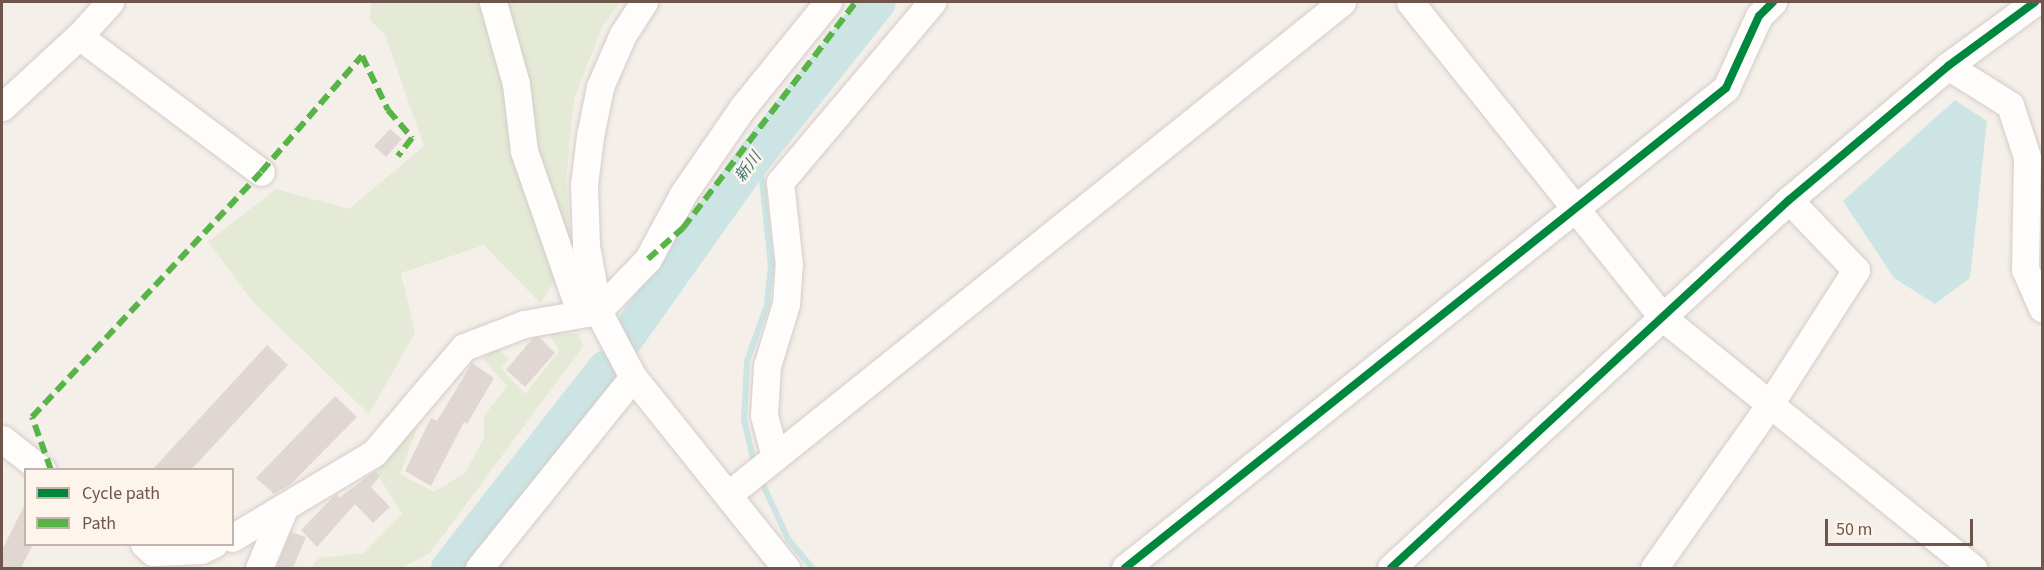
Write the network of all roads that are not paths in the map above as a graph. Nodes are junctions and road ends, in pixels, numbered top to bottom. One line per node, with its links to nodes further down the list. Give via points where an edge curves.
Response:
1 (110, 2): 10 (street)
2 (492, 2): 17 (street, via 516,84 524,151)
3 (644, 2): 17 (street, via 623,34 600,87 590,136 584,185)
4 (828, 2): 17 (street, via 737,116 683,194 648,259)
5 (932, 2): 22 (street, via 780,182 789,265 786,304 767,366 764,416)
6 (1342, 2): 22 (street)
7 (1410, 2): 15 (street)
8 (1773, 2): 15 (street, via 1759,16 1726,88)
9 (2035, 2): 11 (street)
10 (79, 36): 12 (street); 13 (street)
11 (1948, 66): 14 (street); 16 (street, via 2010,105 2028,158 2025,269)
12 (2, 106)
13 (261, 172)
14 (1790, 200): 18 (street); 20 (street, via 1856,270)
15 (1575, 211): 18 (street); 32 (street)
16 (2043, 308)
17 (589, 312): 19 (street); 25 (street, via 524,324 464,347 374,453)
18 (1662, 317): 20 (street); 33 (street)
19 (633, 377): 24 (street); 30 (street)
20 (1768, 406): 34 (street); 35 (street)
21 (2, 439): 23 (street)
22 (775, 457): 24 (street)
23 (39, 468)
24 (729, 494): 31 (street)
25 (283, 511): 26 (street); 29 (street)
26 (234, 537)
27 (146, 546): 28 (street, via 153,552)
28 (209, 546)
29 (259, 568)
30 (479, 568)
31 (786, 568)
32 (1125, 568)
33 (1391, 568)
34 (1654, 568)
35 (1973, 568)

